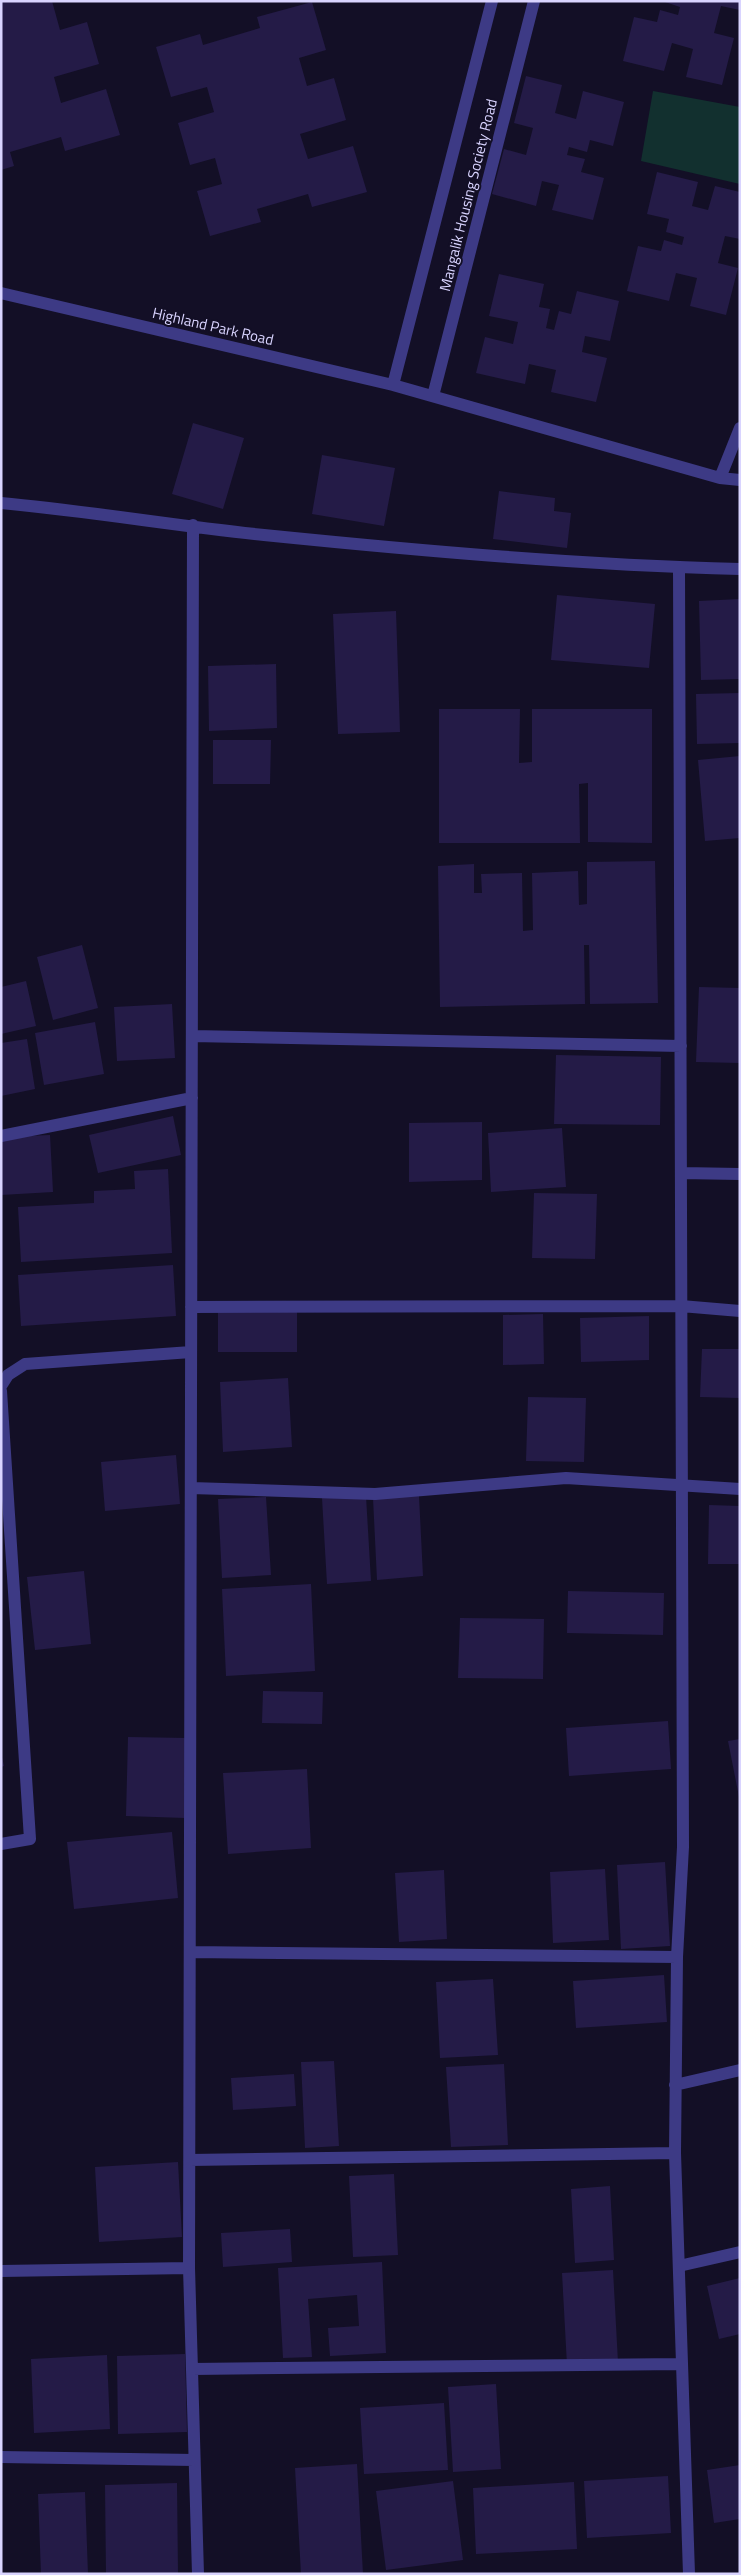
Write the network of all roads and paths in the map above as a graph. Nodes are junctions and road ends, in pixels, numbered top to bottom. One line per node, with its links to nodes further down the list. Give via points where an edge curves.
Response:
1 (492, 1): 4 (street)
2 (534, 1): 5 (street, Mangalik Housing Society Road)
3 (1, 293): 4 (street, Highland Park Road)
4 (394, 386): 5 (street, Highland Park Road)
5 (433, 396): 7 (street)
6 (740, 428): 7 (street)
7 (720, 478): 8 (street)
8 (740, 480)
9 (1, 503): 10 (street)
10 (193, 525): 11 (street, via 448,551); 13 (street)
11 (679, 568): 12 (street); 14 (street)
12 (740, 570)
13 (192, 1036): 14 (street); 15 (street)
14 (681, 1046): 17 (street)
15 (192, 1098): 16 (street); 20 (street)
16 (1, 1136)
17 (682, 1173): 18 (street); 19 (street)
18 (740, 1174)
19 (681, 1306): 20 (street); 21 (street); 25 (street)
20 (192, 1307): 22 (street)
21 (740, 1311)
22 (191, 1352): 23 (street, via 25,1364 8,1375); 26 (street)
23 (1, 1386)
24 (1, 1391): 28 (street, via 30,1839)
25 (682, 1486): 26 (street, via 566,1478 375,1494); 27 (street); 30 (street, via 683,1847)
26 (191, 1488): 29 (street)
27 (740, 1488)
28 (1, 1844)
29 (191, 1952): 30 (street); 34 (street)
30 (678, 1957): 32 (street)
31 (740, 2070): 32 (street)
32 (675, 2085): 33 (street)
33 (675, 2153): 34 (street); 36 (street)
34 (190, 2160): 37 (street)
35 (740, 2252): 36 (street)
36 (679, 2266): 39 (street)
37 (189, 2268): 38 (street); 40 (street)
38 (1, 2271)
39 (681, 2364): 40 (street); 44 (street)
40 (192, 2369): 42 (street)
41 (1, 2457): 42 (street)
42 (194, 2460): 43 (street)
43 (198, 2574)
44 (689, 2574)

